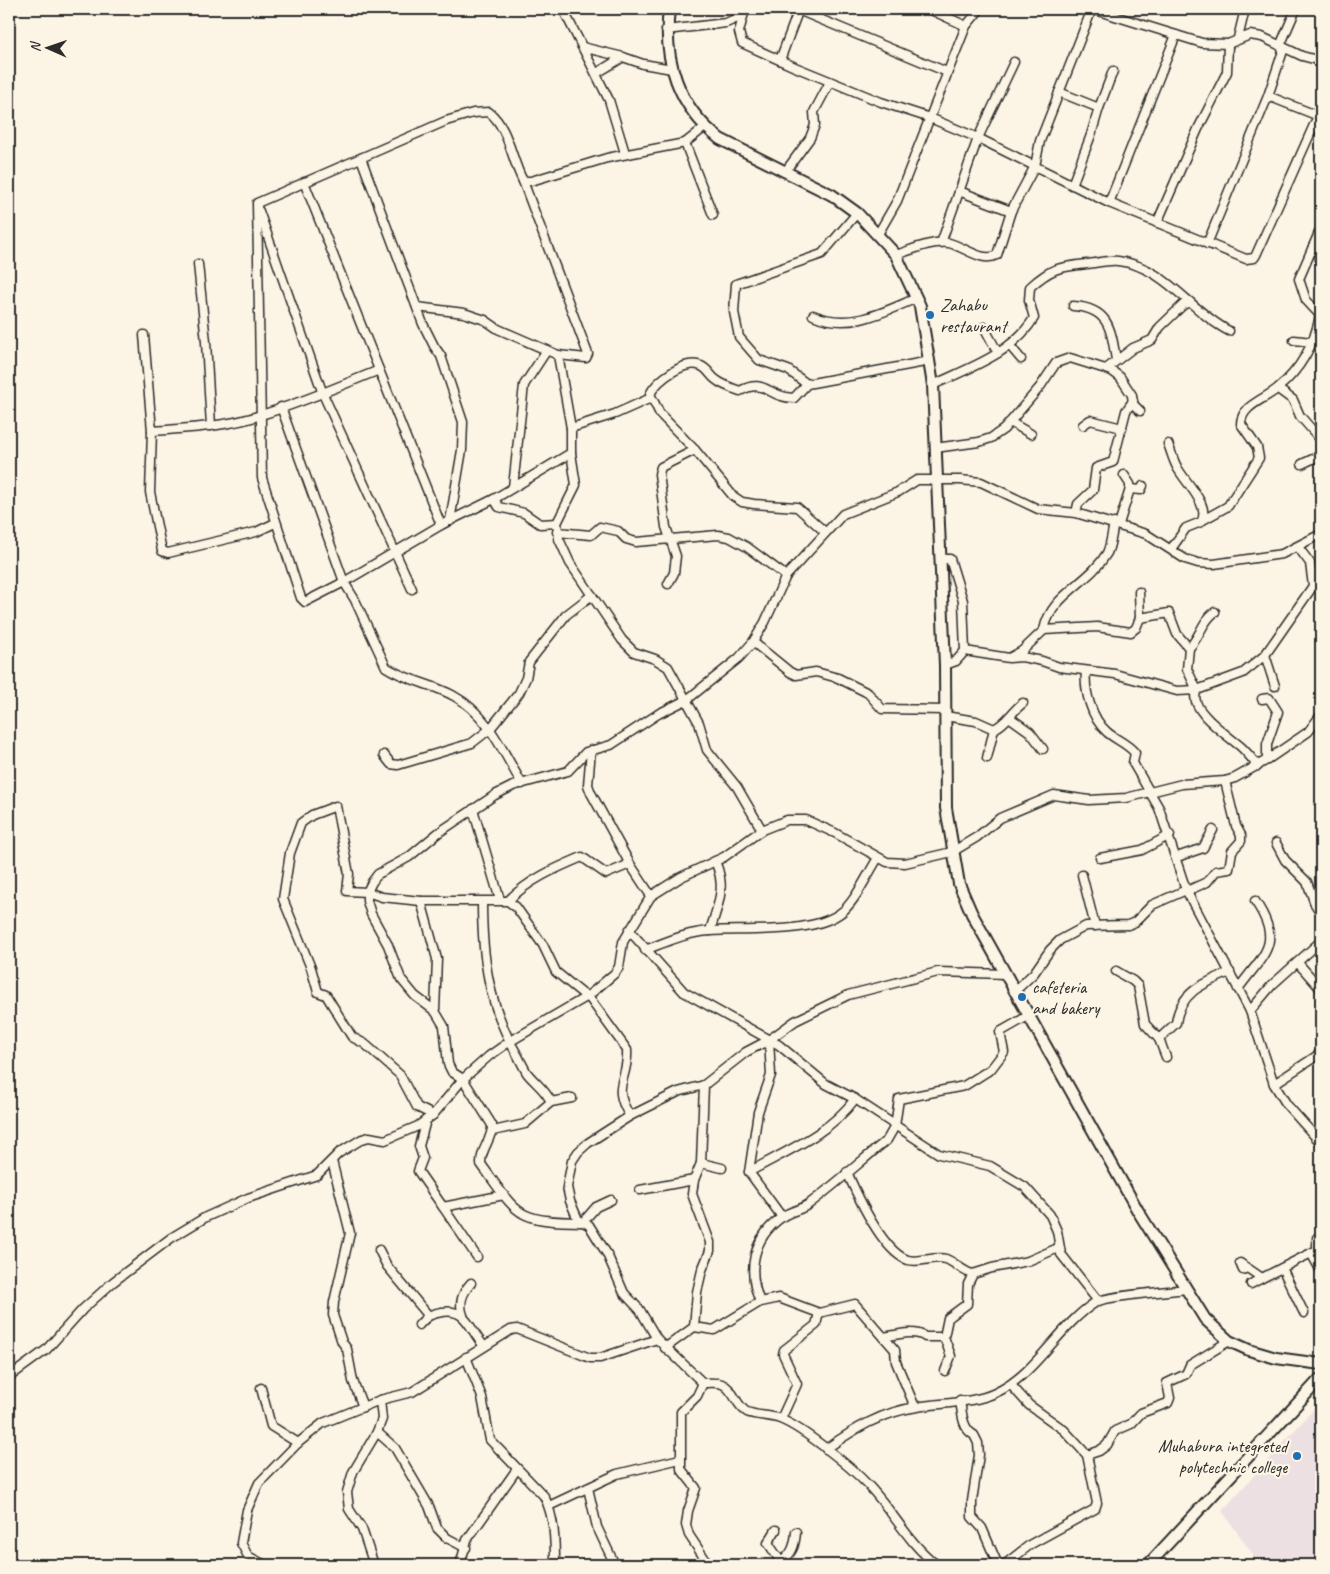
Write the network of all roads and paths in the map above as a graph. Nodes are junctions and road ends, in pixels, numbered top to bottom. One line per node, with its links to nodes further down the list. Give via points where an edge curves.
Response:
1 (563, 9): 15 (street)
2 (668, 9): 11 (main road)
3 (929, 9): 10 (street)
4 (980, 9): 10 (street)
5 (1092, 9): 12 (street); 26 (street)
6 (1245, 9): 13 (street)
7 (1296, 9): 16 (street)
8 (799, 10): 18 (street); 23 (street)
9 (744, 12): 11 (street, via 726,23); 18 (street, via 740,40)
10 (966, 26): 23 (street)
11 (666, 30): 21 (main road)
12 (1176, 35): 14 (street, via 1202,43); 43 (street)
13 (1238, 38): 14 (street); 16 (street, via 1250,35)
14 (1228, 44): 47 (street, via 1227,72)
15 (582, 47): 17 (street); 24 (street)
16 (1282, 47): 20 (street); 27 (street)
17 (623, 57): 21 (street); 24 (street)
18 (780, 60): 25 (street)
19 (1014, 62): 32 (street)
20 (1321, 62)
21 (672, 69): 31 (main road, via 686,100)
22 (1113, 71): 28 (street)
23 (947, 72): 30 (street)
24 (597, 73): 34 (street)
25 (830, 82): 30 (street); 37 (street, via 814,112 810,138)
26 (1059, 92): 28 (street); 36 (street, via 1040,141)
27 (1268, 96): 29 (street); 51 (street)
28 (1098, 108): 40 (street)
29 (1320, 117): 51 (street, via 1254,258 1246,259)
30 (930, 118): 32 (street); 49 (street, via 897,202)
31 (705, 128): 33 (street); 37 (main road)
32 (978, 138): 36 (street); 41 (street)
33 (685, 143): 34 (street); 46 (street)
34 (625, 153): 38 (street)
35 (361, 158): 38 (street, via 446,121 489,112 495,116 506,137); 39 (street); 57 (street)
36 (1035, 166): 40 (street); 44 (street)
37 (785, 172): 45 (main road, via 832,195)
38 (523, 181): 67 (street, via 588,354 580,359)
39 (304, 182): 42 (street); 72 (street)
40 (1072, 186): 43 (street)
41 (959, 192): 44 (street); 50 (street)
42 (257, 203): 76 (street); 81 (street)
43 (1109, 203): 47 (street)
44 (1011, 211): 50 (street, via 997,256 987,258)
45 (857, 213): 49 (main road); 73 (street, via 822,254 736,284 734,312 739,337 759,360 788,370)
46 (713, 215)
47 (1157, 223): 51 (street)
48 (1321, 228): 63 (street, via 1299,279 1306,300 1320,315)
49 (878, 234): 52 (main road)
50 (941, 243): 52 (street)
51 (1207, 244)
52 (896, 255): 54 (main road)
53 (198, 264): 84 (street)
54 (917, 298): 58 (street, via 868,319 842,322); 70 (main road)
55 (1190, 302): 60 (street); 64 (street, via 1146,269 1133,264 1116,261 1067,265 1044,274 1030,287 1029,300 1034,318); 69 (street, via 1160,327 1152,340)
56 (1073, 306): 69 (street, via 1091,307 1108,322)
57 (417, 307): 65 (street, via 471,315); 103 (street, via 441,356 463,422 462,450)
58 (813, 315)
59 (984, 327): 66 (street)
60 (1229, 331)
61 (144, 336): 87 (street)
62 (1294, 340): 63 (street)
63 (1312, 342): 75 (street, via 1304,359)
64 (1010, 346): 66 (street); 68 (street)
65 (547, 350): 67 (street); 99 (street, via 524,385)
66 (998, 353): 74 (street)
67 (558, 355): 85 (street)
68 (1021, 359)
69 (1116, 360): 71 (street)
70 (930, 361): 73 (street); 74 (main road)
71 (1106, 369): 78 (street, via 1120,377); 82 (street, via 1070,358 1056,363)
72 (378, 370): 76 (street); 108 (street)
73 (808, 384): 77 (street, via 794,398 782,398 758,384 740,391 714,378 701,366 691,364 668,374 654,386)
74 (933, 385): 91 (main road)
75 (1278, 389): 89 (street, via 1293,400 1300,416); 104 (street, via 1257,402 1241,418 1243,428 1260,453 1258,463 1228,506)
76 (323, 394): 79 (street); 115 (street)
77 (651, 398): 85 (street); 92 (street, via 660,414)
78 (1133, 401): 80 (street); 86 (street, via 1126,411)
79 (282, 407): 81 (street); 118 (street)
80 (1140, 411)
81 (260, 416): 84 (street); 105 (street, via 262,478)
82 (1010, 422): 88 (street); 91 (street, via 991,438)
83 (1083, 425): 86 (street, via 1090,420)
84 (212, 426): 87 (street)
85 (571, 428): 93 (street)
86 (1122, 428): 102 (street, via 1113,462 1096,468 1093,490 1078,504)
87 (152, 431): 105 (street, via 150,492 162,552 256,532)
88 (1031, 434)
89 (1321, 440)
90 (1168, 444): 104 (street, via 1177,467 1199,498)
91 (935, 448): 97 (main road)
92 (695, 450): 110 (street, via 733,496 742,502 797,507); 112 (street, via 661,467 659,474)
93 (571, 452): 99 (street); 106 (street, via 575,492)
94 (1321, 455): 95 (street)
95 (1302, 464)
96 (1124, 474): 100 (street)
97 (937, 480): 102 (street, via 981,482 1038,509); 110 (street, via 917,480 898,492 843,514); 116 (main road)
98 (1143, 486): 100 (street, via 1140,490)
99 (513, 487): 101 (street)
100 (1130, 489): 107 (street)
101 (494, 499): 103 (street); 106 (street, via 500,507 524,513 540,524)
102 (1076, 513): 107 (street)
103 (450, 520): 108 (street)
104 (1203, 520): 114 (street, via 1186,528)
105 (275, 523): 118 (street, via 301,598 310,601)
106 (557, 523): 109 (street)
107 (1116, 524): 114 (street, via 1146,534); 127 (street, via 1108,551 1086,578 1059,599 1046,620)
108 (441, 525): 115 (street)
109 (558, 532): 112 (street, via 591,535 600,527 618,531 631,541); 124 (street, via 570,562)
110 (825, 532): 117 (street)
111 (1321, 534): 113 (street)
112 (670, 540): 117 (street, via 718,535 729,537); 119 (street, via 676,563)
113 (1298, 548): 114 (street, via 1265,558 1214,564 1185,559); 120 (street, via 1310,563)
114 (1171, 549)
115 (396, 552): 118 (street); 121 (street)
116 (940, 559): 130 (street, via 950,559 963,601); 133 (main road)
117 (786, 576): 128 (street)
118 (344, 582): 143 (street, via 386,667 454,695 476,711)
119 (668, 584)
120 (1313, 586): 122 (street); 131 (street)
121 (412, 588)
122 (1321, 590)
123 (1139, 592): 126 (street)
124 (592, 595): 137 (street, via 622,640 634,652 668,667); 143 (street, via 566,615 529,662 519,693)
125 (1215, 612): 129 (street, via 1207,617 1199,637)
126 (1140, 618): 127 (street, via 1136,628 1130,632 1097,627); 129 (street, via 1169,613 1177,634)
127 (1044, 630): 132 (street)
128 (754, 642): 137 (street); 140 (street, via 790,672 796,675 816,672 838,678 868,693 882,708)
129 (1189, 648): 136 (street, via 1187,669)
130 (965, 651): 132 (street); 133 (street)
131 (1265, 654): 135 (street); 136 (street, via 1243,673)
132 (1009, 658): 134 (street, via 1022,657 1060,668)
133 (944, 665): 140 (main road)
134 (1086, 671): 136 (street, via 1115,674 1177,691); 153 (street, via 1088,700 1100,722 1106,732 1130,747 1134,753 1133,763)
135 (1275, 686)
136 (1197, 690): 150 (street, via 1196,703 1204,715)
137 (688, 699): 146 (street, via 658,714 611,745); 155 (street, via 707,750 737,787)
138 (1262, 699): 149 (street, via 1269,698 1278,712 1267,744)
139 (1023, 703): 142 (street, via 1011,712)
140 (945, 713): 144 (street); 159 (main road, via 946,808)
141 (1321, 715): 149 (street, via 1308,732)
142 (1010, 717): 144 (street); 145 (street, via 1030,732)
143 (490, 729): 147 (street, via 472,743 398,765 392,764); 152 (street)
144 (994, 729): 148 (street)
145 (1043, 749)
146 (592, 750): 152 (street, via 583,754 568,771); 164 (street, via 588,785)
147 (384, 755)
148 (986, 758)
149 (1267, 760): 150 (street)
150 (1258, 766): 151 (street)
151 (1225, 781): 153 (street, via 1182,784); 166 (street, via 1236,826 1242,835 1241,841 1232,851 1229,870 1216,871 1207,882)
152 (522, 784): 154 (street, via 495,795)
153 (1152, 792): 157 (street); 159 (street, via 1101,800 1054,795 1000,818)
154 (474, 809): 167 (street, via 409,858 378,874); 169 (street)
155 (762, 830): 161 (street, via 795,818 814,822); 163 (street)
156 (1213, 830): 160 (street, via 1203,848)
157 (1170, 835): 160 (street); 162 (street, via 1142,850)
158 (1276, 843): 173 (street, via 1285,860 1307,882)
159 (952, 852): 161 (street, via 894,864); 182 (main road, via 964,896)
160 (1177, 857): 166 (street)
161 (878, 858): 176 (street, via 850,902 840,914 828,920 810,925)
162 (1100, 858)
163 (715, 862): 168 (street, via 680,877); 176 (street, via 722,890)
164 (630, 864): 168 (street); 169 (street, via 606,874 582,858 560,867)
165 (1082, 875): 174 (street)
166 (1186, 891): 174 (street, via 1152,905 1135,922); 181 (street)
167 (367, 892): 170 (street); 187 (street, via 366,901 371,914 388,944 401,979 415,996); 201 (street, via 347,890 349,874 336,806 301,823 290,853 283,899 318,992 326,995 352,1037 400,1075 417,1106)
168 (651, 896): 175 (street)
169 (504, 900): 172 (street); 186 (street, via 516,907 543,945 556,972)
170 (421, 901): 172 (street); 187 (street, via 438,959)
171 (1255, 901): 183 (street, via 1270,930 1269,945)
172 (482, 902): 192 (street, via 482,938 492,1002)
173 (1321, 913)
174 (1095, 926): 185 (street, via 1086,926 1060,940)
175 (629, 930): 178 (street); 186 (street, via 623,942 619,967)
176 (710, 931): 178 (street, via 683,936)
177 (1321, 941): 179 (street)
178 (645, 950): 191 (street, via 684,992)
179 (1298, 963): 184 (street); 188 (street, via 1272,985)
180 (1116, 971): 190 (street, via 1138,986 1145,1024)
181 (1230, 972): 183 (street); 190 (street, via 1190,992 1176,1023)
182 (1005, 974): 185 (main road); 191 (street, via 938,972 876,987 848,995 810,1013)
183 (1238, 989): 188 (street)
184 (1321, 989)
185 (1014, 992): 189 (main road)
186 (588, 996): 192 (street); 202 (street, via 627,1050 620,1093)
187 (435, 1011): 195 (street, via 444,1026 448,1064 452,1072)
188 (1250, 1011): 196 (street)
189 (1028, 1016): 204 (street, via 1000,1032 1004,1052 991,1069 964,1086 899,1099); 231 (main road)
190 (1158, 1039): 194 (street)
191 (769, 1040): 197 (street, via 746,1052); 199 (street, via 826,1084); 210 (street, via 770,1075 758,1112)
192 (509, 1042): 195 (street); 200 (street)
193 (1321, 1053): 196 (street)
194 (1166, 1057)
195 (463, 1079): 201 (street); 205 (street)
196 (1274, 1084): 206 (street, via 1287,1105)
197 (704, 1086): 202 (street, via 678,1092); 208 (street)
198 (572, 1098): 200 (street)
199 (855, 1099): 204 (street); 210 (street, via 838,1120)
200 (551, 1102): 205 (street, via 525,1124)
201 (433, 1115): 203 (street)
202 (630, 1116): 218 (street, via 588,1143 572,1162 567,1187)
203 (426, 1120): 207 (street, via 385,1140 362,1139); 216 (street, via 419,1146 423,1158 418,1171)
204 (895, 1126): 211 (street, via 887,1140); 220 (street, via 939,1154 990,1166 1025,1187 1050,1215 1057,1232)
205 (493, 1131): 214 (street, via 483,1150 481,1164)
206 (1321, 1144)
207 (332, 1160): 249 (street, via 317,1175 248,1198 206,1217 171,1238 113,1282 46,1350); 256 (street, via 350,1232 333,1315 347,1349 353,1381)
208 (701, 1163): 209 (street); 212 (street)
209 (722, 1168)
210 (748, 1172): 217 (street)
211 (847, 1172): 217 (street, via 809,1204); 227 (street, via 866,1214 900,1256 914,1261 945,1259)
212 (694, 1180): 213 (street); 239 (street, via 692,1194 710,1242 710,1251 697,1292)
213 (640, 1190)
214 (504, 1195): 216 (street); 218 (street, via 517,1212 526,1216 555,1222)
215 (610, 1200): 218 (street, via 596,1207)
216 (443, 1207): 223 (street)
217 (782, 1216): 233 (street, via 754,1250 754,1287)
218 (581, 1222): 242 (street, via 589,1225 607,1254 619,1284)
219 (1318, 1238): 222 (street, via 1317,1250)
220 (1058, 1248): 227 (street, via 1028,1261); 232 (street)
221 (379, 1250): 236 (street, via 387,1266)
222 (1311, 1253): 224 (street); 226 (street)
223 (477, 1257)
224 (1282, 1268): 228 (street); 235 (street)
225 (1243, 1270): 228 (street, via 1240,1263)
226 (1321, 1271)
227 (973, 1274): 241 (street, via 968,1284 967,1304 948,1318)
228 (1262, 1278): 230 (street)
229 (471, 1283): 237 (street, via 464,1290 460,1302)
230 (1251, 1284)
231 (1186, 1289): 232 (street); 243 (main road, via 1205,1319)
232 (1098, 1301): 252 (street)
233 (760, 1302): 234 (street, via 784,1299); 239 (street, via 714,1330)
234 (819, 1313): 240 (street, via 855,1304); 258 (street, via 816,1326 784,1350 797,1384)
235 (1304, 1313)
236 (428, 1315): 237 (street, via 453,1310); 238 (street)
237 (463, 1315): 244 (street)
238 (419, 1325)
239 (694, 1327): 245 (street)
240 (884, 1337): 241 (street, via 914,1333); 257 (street, via 895,1350 896,1362)
241 (944, 1337): 248 (street, via 951,1356)
242 (657, 1339): 244 (street, via 600,1358 582,1356 517,1329); 245 (street)
243 (1230, 1341): 247 (main road, via 1276,1358); 262 (street, via 1190,1365 1186,1374 1167,1384 1168,1403 1141,1412 1130,1424 1115,1431 1107,1445)
244 (484, 1346): 246 (street)
245 (665, 1348): 251 (street)
246 (466, 1357): 254 (street, via 412,1392); 264 (street, via 482,1397 487,1436)
247 (1321, 1364)
248 (945, 1371)
249 (9, 1377)
250 (1321, 1378): 280 (main road)
251 (703, 1383): 258 (street, via 721,1384 749,1413); 263 (street, via 681,1412)
252 (1010, 1385): 255 (street, via 994,1394); 262 (street, via 1064,1430)
253 (261, 1388): 260 (street, via 271,1426)
254 (380, 1400): 256 (street); 259 (street, via 382,1419)
255 (960, 1400): 257 (street); 278 (street, via 964,1422 969,1433 974,1435 979,1450 972,1517 982,1528)
256 (363, 1406): 260 (street, via 322,1423)
257 (915, 1407): 261 (street, via 861,1425)
258 (781, 1419): 261 (street)
259 (377, 1432): 269 (street, via 395,1448 429,1506 437,1528); 272 (street, via 353,1472 347,1492 349,1509 362,1529)
260 (298, 1443): 271 (street, via 259,1483 247,1510 241,1543 243,1551)
261 (826, 1449): 277 (street, via 868,1485 924,1556)
262 (1087, 1455): 279 (street, via 1097,1503 1095,1509 1031,1544)
263 (680, 1458): 265 (street, via 618,1474); 276 (street, via 681,1469 696,1488 686,1518 688,1530)
264 (517, 1469): 266 (street); 269 (street, via 467,1540)
265 (588, 1488): 266 (street); 275 (street, via 597,1527)
266 (550, 1506): 274 (street)
267 (776, 1530): 270 (street, via 768,1543)
268 (796, 1532): 270 (street, via 791,1553)
269 (466, 1548): 273 (street)
270 (779, 1564)
271 (265, 1565)
272 (374, 1565)
273 (460, 1565)
274 (555, 1565)
275 (615, 1565)
276 (709, 1565)
277 (937, 1565)
278 (998, 1565)
279 (1004, 1565)
280 (1148, 1565)

